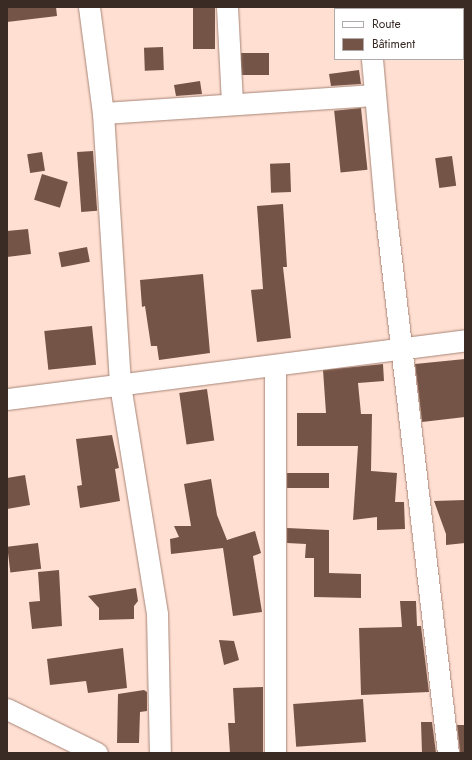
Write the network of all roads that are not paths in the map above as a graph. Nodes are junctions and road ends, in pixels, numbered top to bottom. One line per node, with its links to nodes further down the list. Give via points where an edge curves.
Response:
1 (89, 7): 6 (street)
2 (227, 7): 5 (street)
3 (372, 60): 4 (street)
4 (374, 95): 5 (street); 8 (street)
5 (232, 104): 6 (street)
6 (103, 112): 10 (street)
7 (465, 340): 8 (street)
8 (400, 348): 9 (street); 16 (street)
9 (275, 366): 10 (street); 15 (street)
10 (120, 385): 11 (street); 14 (street, via 157,614)
11 (7, 399)
12 (7, 709): 13 (street)
13 (97, 753)
14 (160, 753)
15 (275, 753)
16 (448, 753)

